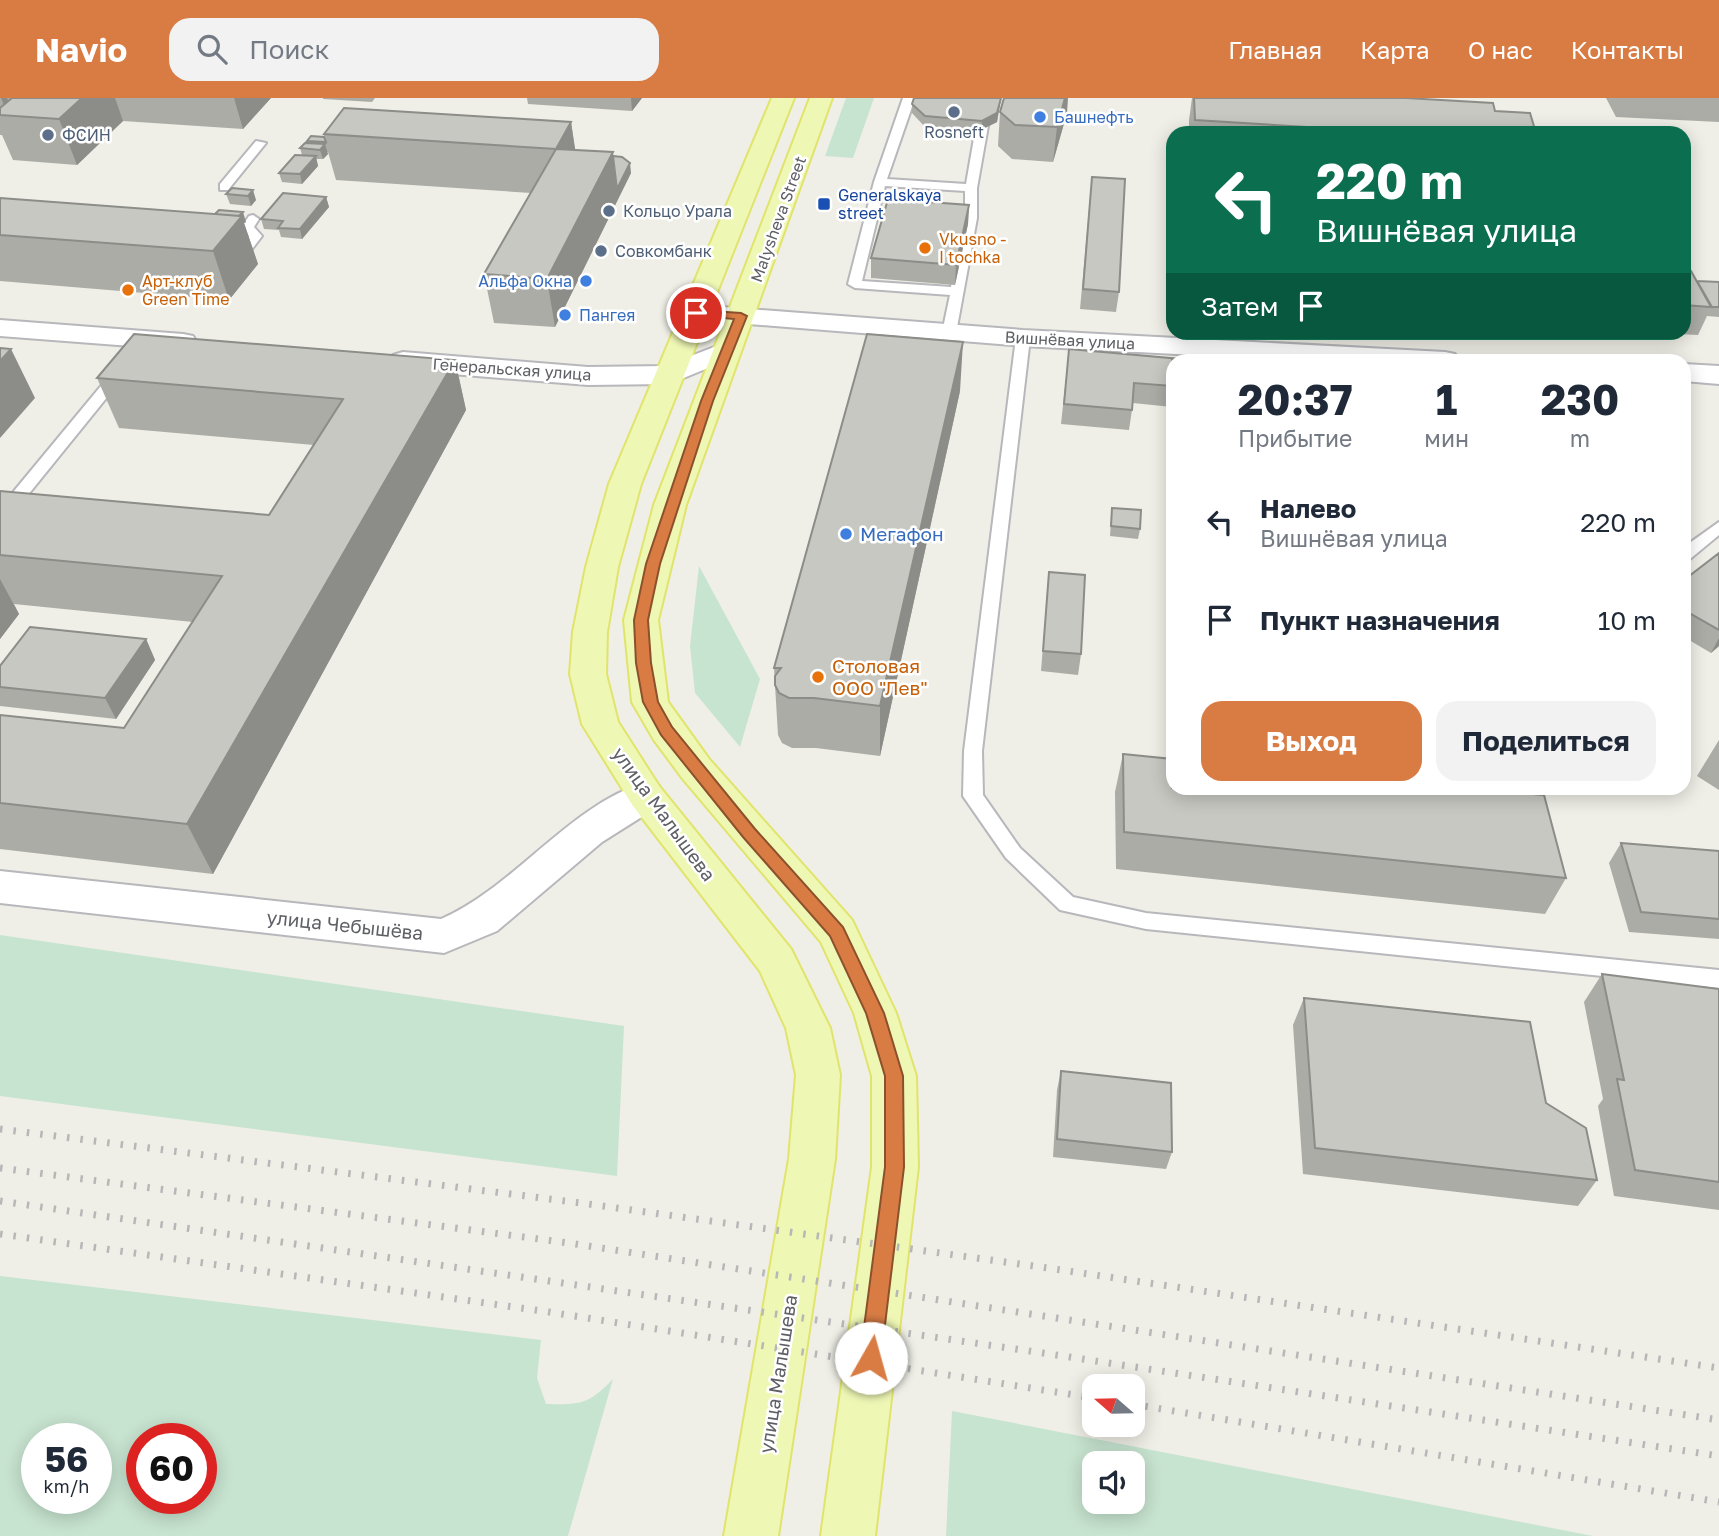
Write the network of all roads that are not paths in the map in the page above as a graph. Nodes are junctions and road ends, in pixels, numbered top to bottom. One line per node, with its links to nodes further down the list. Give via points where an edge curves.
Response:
1 (783, 98): 14 (main road, улица Малышева)
2 (821, 98): 16 (main road, Malysheva Street)
3 (909, 98): 6 (lane)
4 (987, 98): 8 (lane)
5 (260, 143): 7 (lane)
6 (880, 182): 8 (lane); 12 (lane, via 855,284)
7 (224, 187)
8 (971, 188): 13 (lane)
9 (947, 199): 12 (lane, via 920,191 905,193 891,205)
10 (253, 219): 11 (lane, via 247,228 257,236)
11 (241, 254)
12 (867, 285): 13 (lane)
13 (955, 291): 17 (lane)
14 (696, 313): 16 (street, Вишнёвая улица); 24 (main road, улица Малышева)
15 (0, 328): 20 (street)
16 (734, 333): 17 (street, Вишнёвая улица); 24 (street, Генеральская улица); 33 (main road, via 653,564 641,620 644,663 650,702 667,731 837,932 875,1013 894,1076 895,1167)
17 (949, 333): 18 (street, Вишнёвая улица)
18 (1023, 338): 21 (street, Вишнёвая улица); 31 (lane, via 973,751 972,796 1013,853 1067,904 1146,920)
19 (214, 344): 20 (street)
20 (137, 351): 26 (lane)
21 (1330, 354)
22 (379, 358): 24 (street, Генеральская улица, via 588,376)
23 (1691, 373): 25 (street)
24 (669, 374): 29 (main road, улица Малышева, via 617,508 590,632 588,674 600,724)
25 (1719, 375)
26 (0, 518)
27 (1719, 527): 28 (lane)
28 (1691, 549)
29 (646, 796): 30 (street, улица Чебышёва, via 588,832 483,919 444,936); 32 (main road, улица Малышева, via 776,961 808,1028 818,1075 812,1159)
30 (0, 887)
31 (1719, 979)
32 (751, 1536)
33 (848, 1536)

